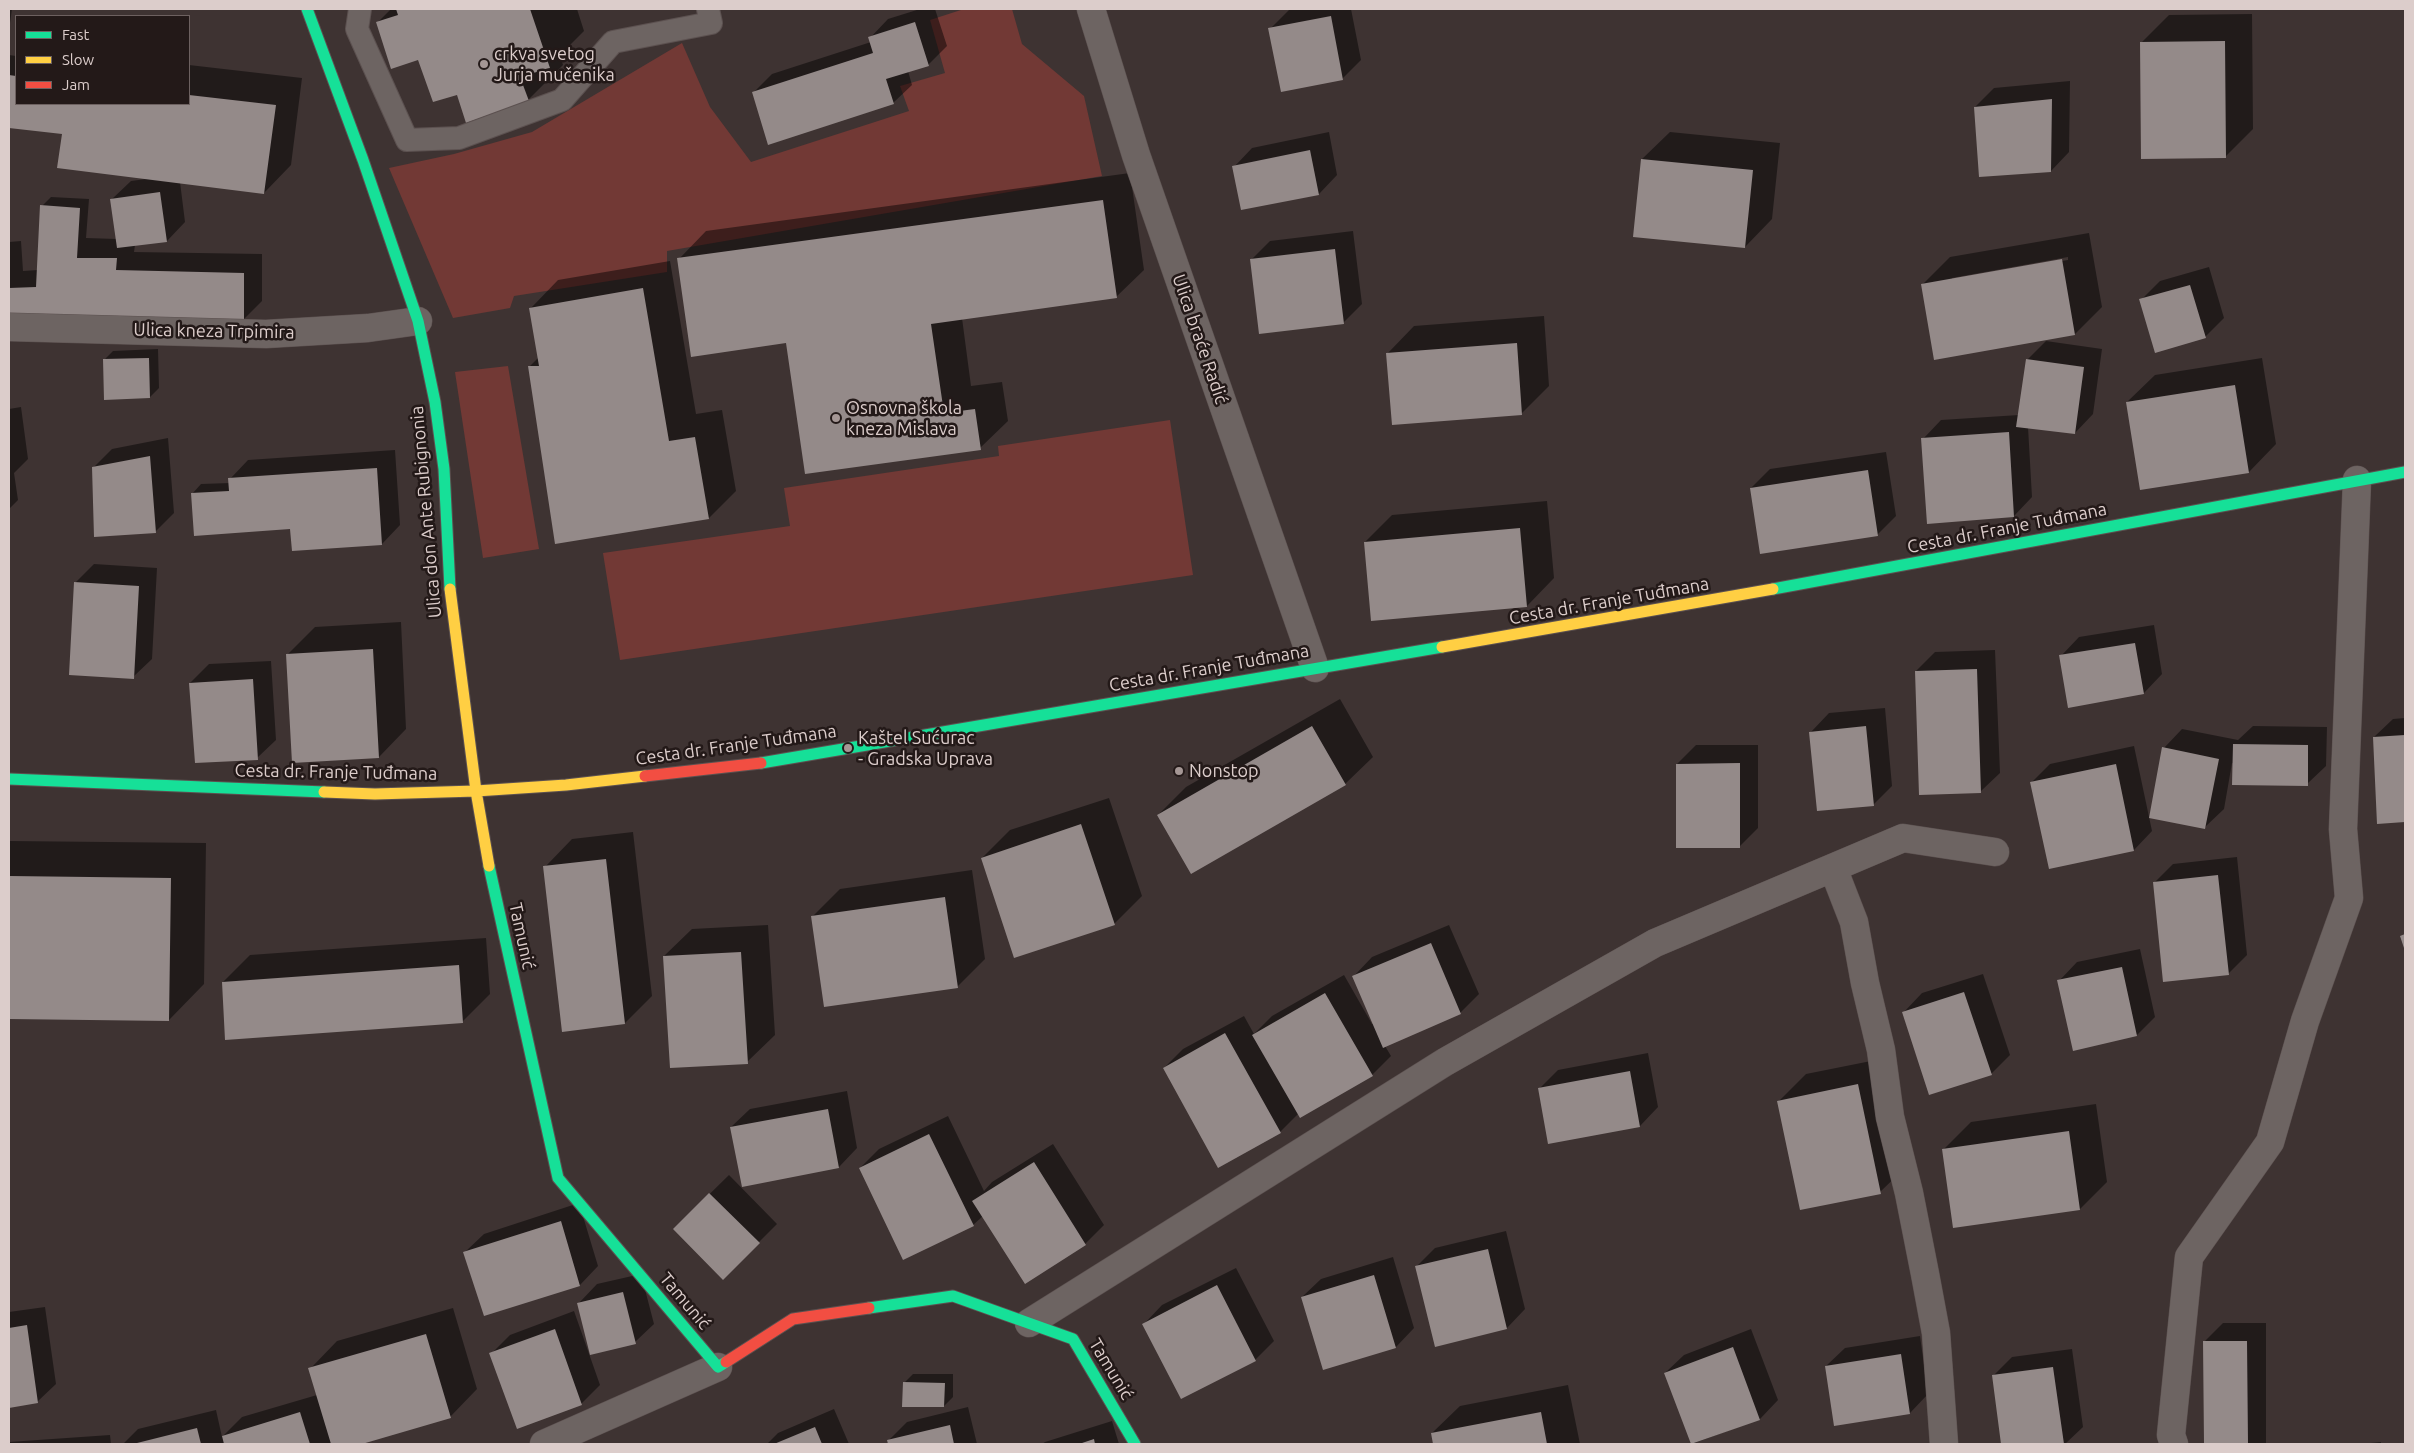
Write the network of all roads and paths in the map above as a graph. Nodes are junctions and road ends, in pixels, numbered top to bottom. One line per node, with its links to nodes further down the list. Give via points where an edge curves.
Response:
1 (307, 9): 5 (main road, Ulica don Ante Rubignonia)
2 (360, 9): 3 (lane, via 357,29 407,140 459,138 562,100 613,42 711,23)
3 (708, 9)
4 (1091, 9): 9 (street, Ulica braće Radić, via 1136,155)
5 (418, 321): 6 (street, Ulica kneza Trpimira, via 368,328 266,334); 11 (main road, Ulica don Ante Rubignonia, via 435,402 444,468 450,587)
6 (9, 327)
7 (2405, 472): 8 (main road, Cesta dr. Franje Tuđmana)
8 (2356, 480): 9 (main road, Cesta dr. Franje Tuđmana, via 1655,611); 19 (street, via 2343,829 2348,898 2305,1021 2270,1142 2189,1257 2171,1435)
9 (1315, 668): 11 (main road, Cesta dr. Franje Tuđmana, via 759,763 566,785)
10 (9, 778): 11 (main road, Cesta dr. Franje Tuđmana, via 374,794)
11 (476, 791): 15 (main road, Tamunić, via 487,858 558,1178)
12 (1996, 852): 13 (street, via 1903,838)
13 (1833, 868): 14 (street, via 1655,943 1630,957 1445,1062); 18 (street, via 1854,922 1881,1050 1890,1117 1923,1265 1936,1333)
14 (1029, 1323): 15 (main road, Tamunić, via 953,1296 793,1318); 17 (main road, Tamunić, via 1072,1339)
15 (718, 1366): 16 (street)
16 (544, 1444)
17 (1135, 1444)
18 (1944, 1444)
19 (2174, 1444)

